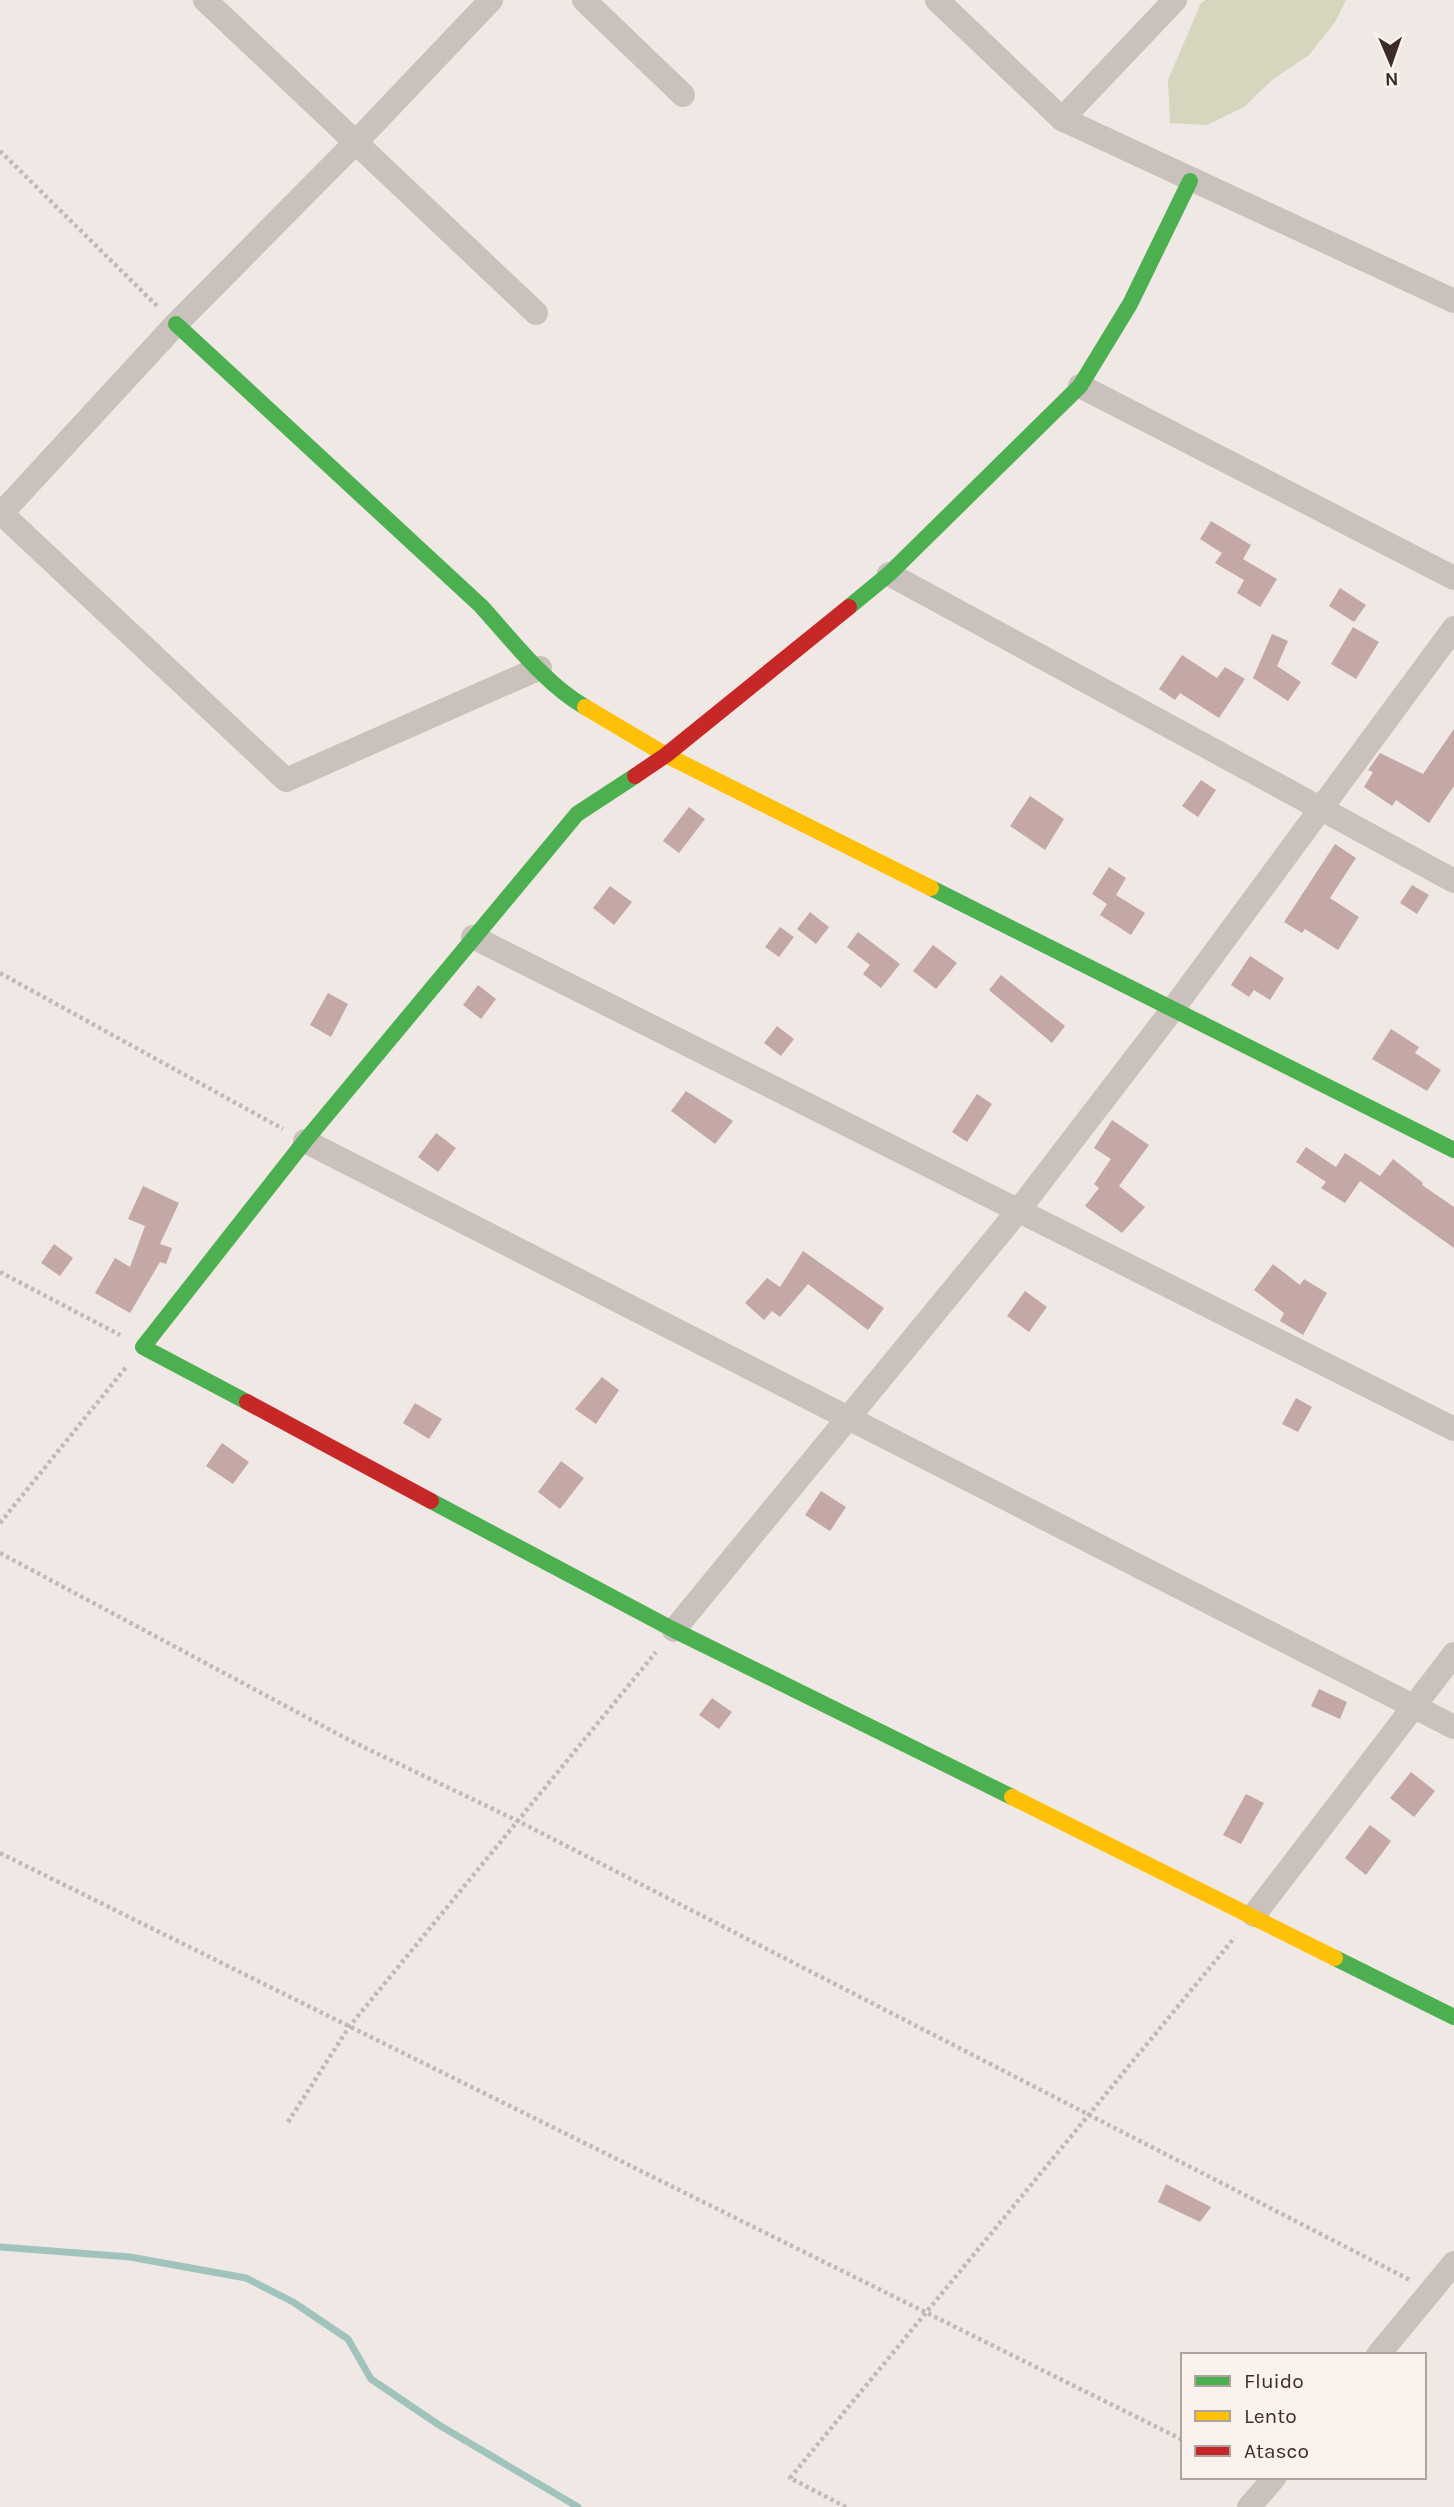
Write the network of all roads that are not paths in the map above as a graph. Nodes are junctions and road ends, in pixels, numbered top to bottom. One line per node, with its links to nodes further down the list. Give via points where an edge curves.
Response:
1 (205, 0): 8 (street)
2 (491, 0): 8 (street)
3 (584, 0): 6 (street)
4 (937, 0): 7 (street)
5 (1175, 0): 7 (street)
6 (683, 95)
7 (1062, 119): 9 (street)
8 (357, 141): 11 (street); 12 (street)
9 (1190, 181): 10 (street); 13 (street, via 1130,304)
10 (1454, 301)
11 (536, 313)
12 (176, 324): 14 (street); 18 (street, via 481,606)
13 (1080, 386): 15 (street); 16 (street)
14 (0, 514): 18 (street, via 286,780)
15 (889, 574): 19 (street); 20 (street)
16 (1454, 578)
17 (1454, 628): 20 (street)
18 (540, 668): 19 (street, via 574,701)
19 (666, 755): 22 (street, via 577,814); 23 (street)
20 (1321, 809): 21 (street); 23 (street)
21 (1454, 881)
22 (472, 937): 24 (street); 26 (street)
23 (1173, 1009): 25 (street); 26 (street)
24 (305, 1141): 27 (street); 29 (street, via 143,1347)
25 (1454, 1150)
26 (1018, 1211): 27 (street); 28 (street)
27 (848, 1418): 29 (street); 31 (street)
28 (1454, 1429)
29 (674, 1630): 33 (street)
30 (1454, 1654): 31 (street)
31 (1413, 1707): 32 (street); 33 (street)
32 (1454, 1727)
33 (1254, 1915): 34 (street)
34 (1454, 2017)
35 (1454, 2263): 36 (street)
36 (1380, 2353)
37 (1273, 2479): 38 (street)
38 (1249, 2507)

